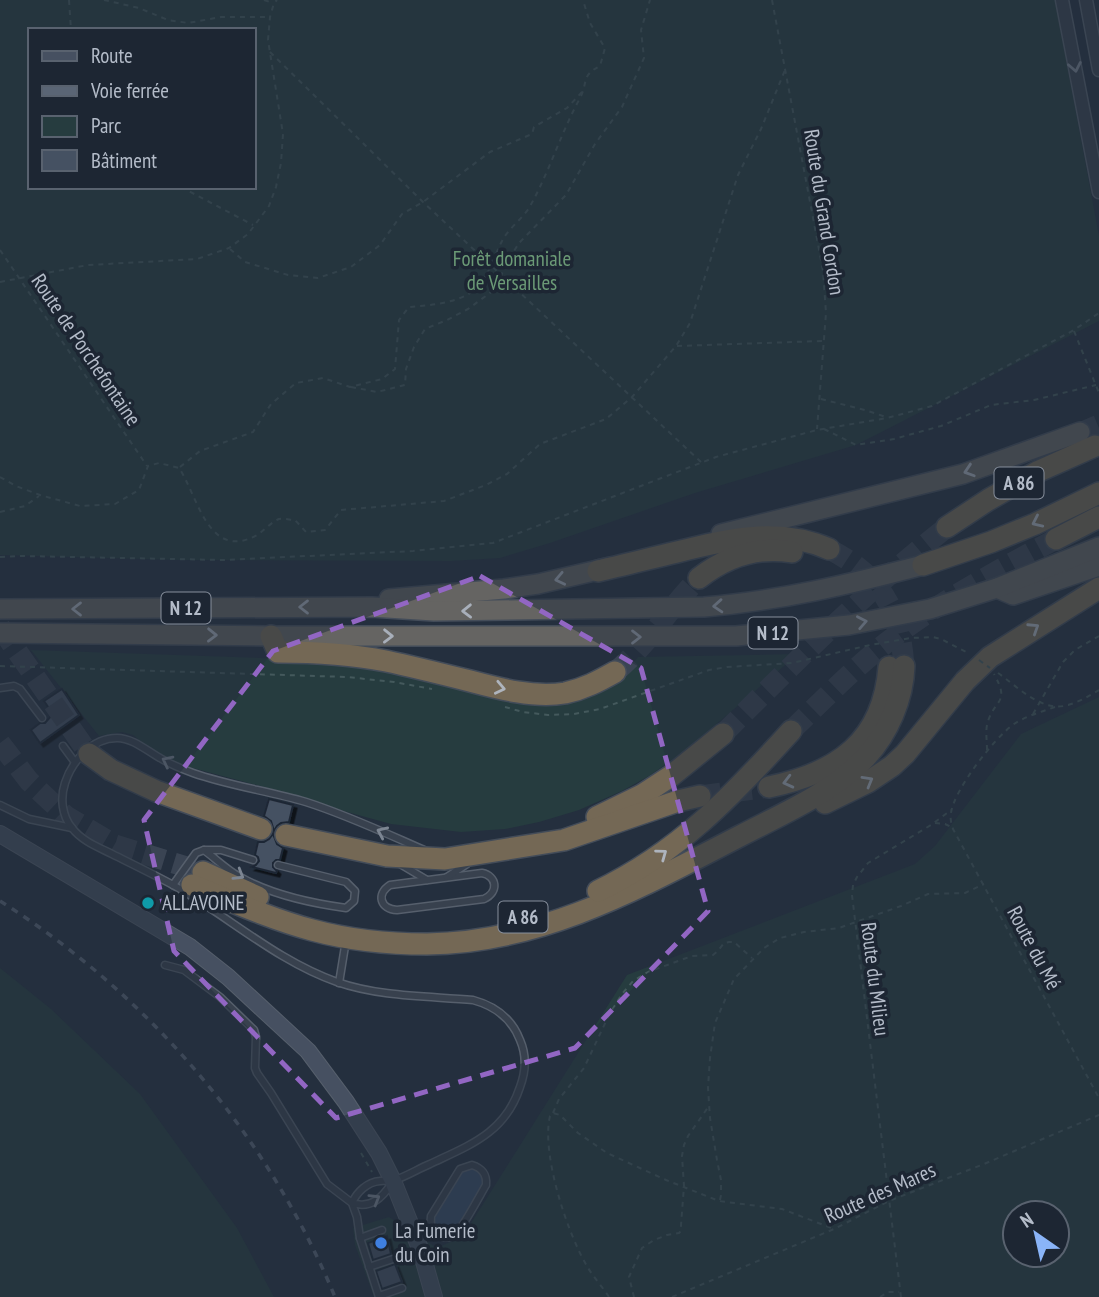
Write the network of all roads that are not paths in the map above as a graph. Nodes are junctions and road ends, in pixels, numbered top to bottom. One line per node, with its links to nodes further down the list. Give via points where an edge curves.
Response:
1 (1062, 0): 4 (street, one-way to 4)
2 (1086, 0): 3 (street)
3 (1099, 70)
4 (1099, 192)
5 (1086, 438): 8 (highway, A 86, via 1039,471); 13 (highway, one-way to 13, via 963,474 705,538)
6 (1099, 493): 11 (highway, N 12, one-way to 11, via 992,542)
7 (1099, 517): 9 (highway)
8 (943, 525)
9 (1056, 539)
10 (1099, 547): 15 (highway, N 12)
11 (923, 565): 17 (highway, N 12, one-way to 17, via 746,604 461,611)
12 (1099, 566): 15 (highway, via 1013,595)
13 (598, 571): 14 (highway, via 744,537 795,538 823,554 754,552 724,562); 17 (highway, one-way to 17, via 504,590 391,598)
14 (699, 578)
15 (998, 588): 20 (highway, N 12, one-way to 15, via 736,636 849,625 930,609)
16 (1099, 588): 40 (highway, one-way to 16, via 880,775 905,754 978,668)
17 (372, 607): 18 (highway, N 12, one-way to 18)
18 (0, 609)
19 (0, 633): 20 (highway, N 12, one-way to 20)
20 (271, 636): 21 (highway, one-way to 21, via 278,652 356,655 527,693 579,689)
21 (615, 672)
22 (0, 688): 23 (lane, via 20,688)
23 (42, 718)
24 (791, 731): 41 (highway, A 86, one-way to 24, via 288,909 348,924 402,930 490,925 585,897 657,858 728,799)
25 (723, 734): 35 (highway, via 642,796 557,833)
26 (63, 746): 27 (lane)
27 (82, 758): 31 (lane, via 65,782 62,801); 32 (highway, via 156,792); 39 (lane, one-way to 27, via 349,817 193,773 121,738 102,741)
28 (769, 787): 40 (highway, one-way to 28, via 807,801 854,769 885,732 898,701 904,676 896,666 877,716 860,742 821,771)
29 (700, 796): 35 (highway, via 564,840)
30 (0, 804): 31 (lane, via 29,819)
31 (72, 828): 41 (lane, via 87,841)
32 (261, 829)
33 (0, 834): 48 (main road, via 190,947 228,977 308,1051 346,1102)
34 (286, 835): 36 (highway)
35 (487, 853): 39 (highway)
36 (387, 856): 39 (highway); 42 (lane)
37 (253, 859): 41 (lane, via 221,850)
38 (278, 865): 41 (lane, one-way to 38, via 238,876 308,902 346,908 354,901 355,891 346,882)
39 (444, 869): 42 (lane); 42 (lane, via 486,874 493,879 492,894 484,899 393,910 383,902 383,890 390,885)
40 (673, 871): 43 (highway, via 583,912 504,936 427,944)
41 (193, 873): 43 (highway, via 275,918); 45 (lane, via 223,916 303,968)
42 (428, 881)
43 (346, 937): 45 (lane)
44 (165, 965): 49 (lane, via 184,970 254,1030 257,1073 327,1184)
45 (339, 983): 46 (lane, via 378,992 485,1003 515,1029 525,1066 509,1112 488,1134)
46 (450, 1155): 47 (lane); 48 (lane)
47 (460, 1169): 47 (lane, via 430,1220 435,1233 443,1237 457,1233 486,1185 476,1166)
48 (393, 1181): 49 (lane, via 376,1181 360,1189); 49 (lane, one-way to 48, via 370,1203 384,1195); 56 (main road)
49 (352, 1203): 51 (lane)
50 (382, 1230): 51 (lane)
51 (360, 1238): 53 (lane)
52 (393, 1259): 53 (lane)
53 (369, 1267): 55 (lane)
54 (402, 1288): 55 (lane)
55 (379, 1296)
56 (435, 1297)

